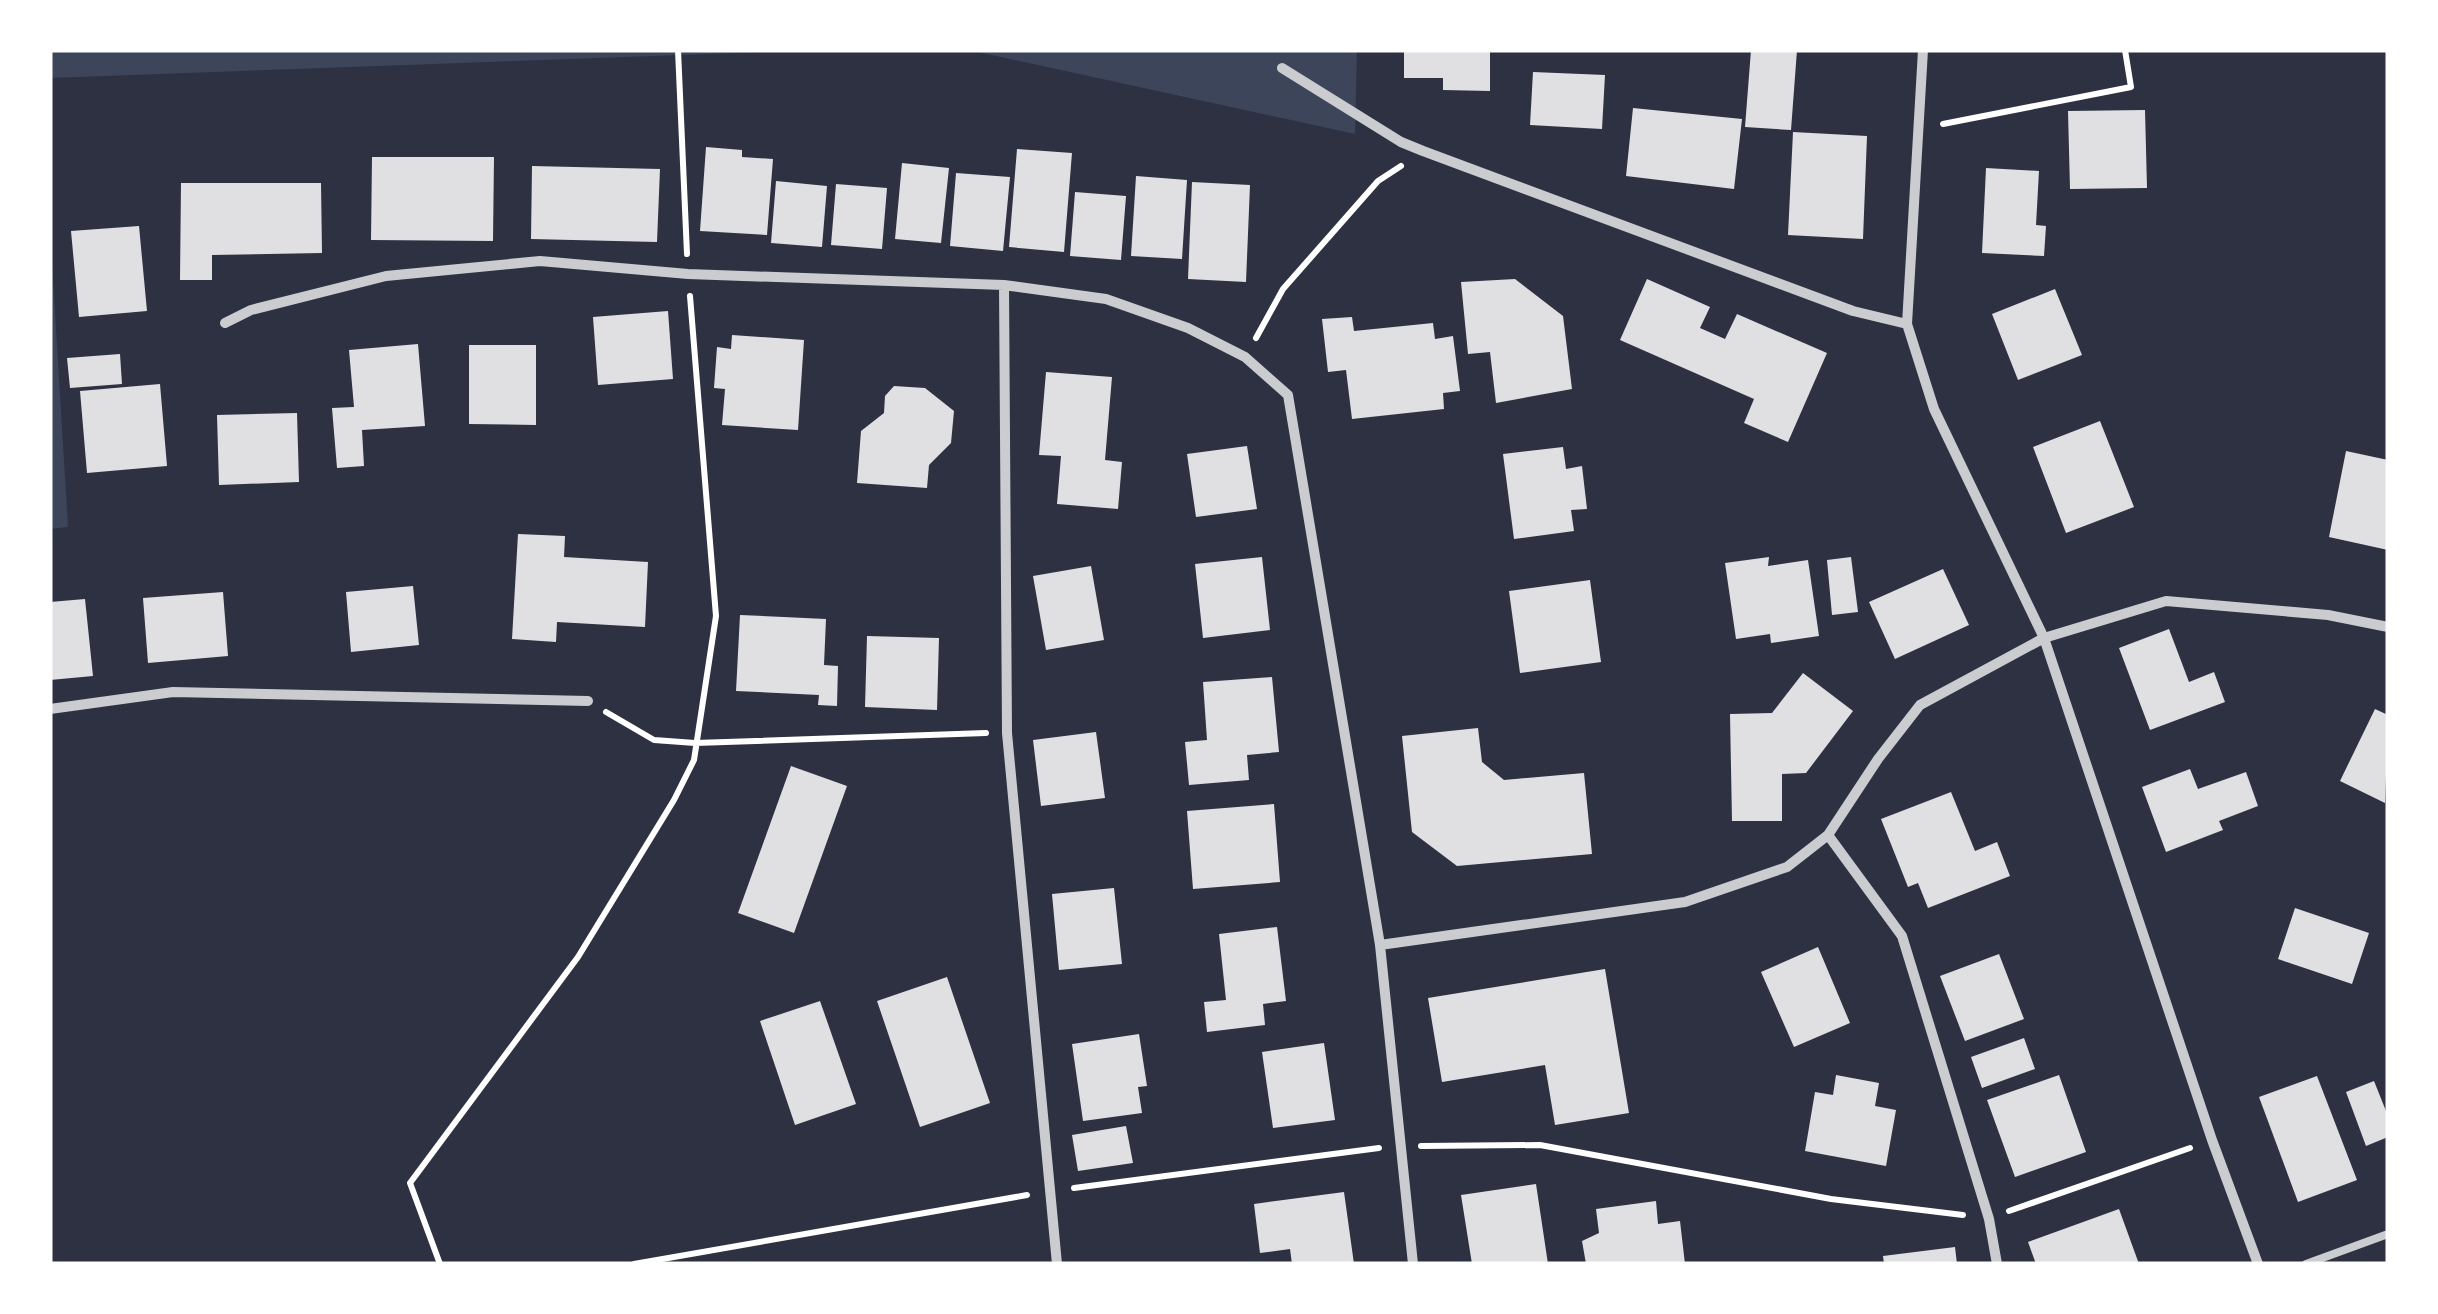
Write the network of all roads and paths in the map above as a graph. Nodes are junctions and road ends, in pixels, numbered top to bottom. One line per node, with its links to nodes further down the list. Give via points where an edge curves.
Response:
1 (678, 50): 7 (path)
2 (1923, 50): 5 (street)
3 (2125, 50): 5 (path, via 2130,87)
4 (1282, 68): 6 (street)
5 (1920, 128): 10 (street)
6 (1423, 151): 10 (street, via 1853,312); 11 (path, via 1378,181 1283,289)
7 (688, 274): 8 (street); 9 (street, via 540,261 386,276 251,310); 17 (path, via 716,616)
8 (1004, 285): 11 (street, via 1106,299); 16 (street)
9 (225, 323)
10 (1907, 324): 13 (street, via 1934,409)
11 (1245, 357): 19 (street, via 1288,395)
12 (2388, 627): 13 (street, via 2166,601)
13 (2044, 638): 18 (street, via 1920,705); 25 (street)
14 (588, 701): 15 (street, via 173,692); 17 (path, via 654,740)
15 (50, 709)
16 (1007, 732): 17 (path); 22 (street)
17 (695, 743): 21 (path, via 674,800 578,957 410,1183)
18 (1828, 835): 19 (street, via 1787,867 1685,902); 24 (street, via 1902,936 1989,1218)
19 (1380, 944): 23 (street)
20 (2388, 1234): 26 (lane)
21 (440, 1264)
22 (1058, 1264)
23 (1413, 1264)
24 (1997, 1264)
25 (2258, 1264)
26 (2306, 1264)

